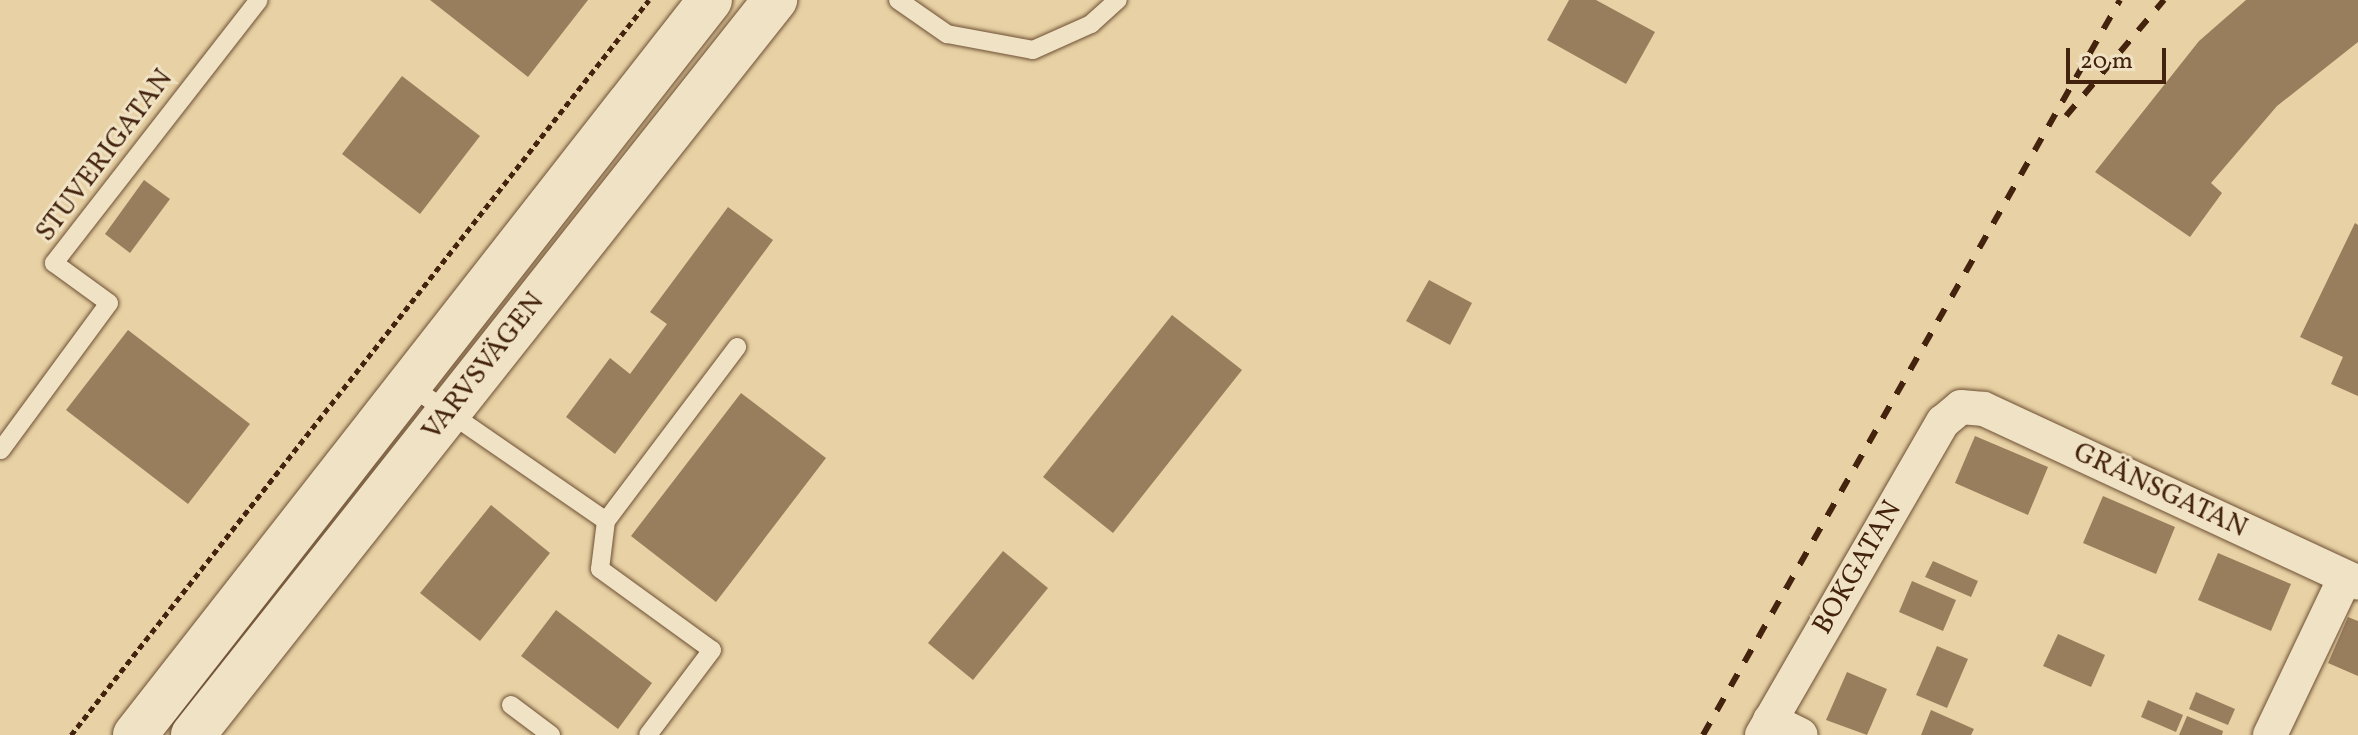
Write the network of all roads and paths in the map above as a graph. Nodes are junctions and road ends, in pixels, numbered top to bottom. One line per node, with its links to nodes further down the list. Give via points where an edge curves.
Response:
1 (259, 0): 11 (lane, STUVERIGATAN, via 54,263 109,303)
2 (649, 0): 16 (path)
3 (710, 0): 8 (main road, VARVSVÄGEN)
4 (775, 0): 10 (main road, VARVSVÄGEN)
5 (898, 0): 6 (lane, via 947,34 1033,50 1091,24)
6 (1118, 0)
7 (737, 347): 12 (lane)
8 (409, 385): 10 (lane); 17 (main road, VARVSVÄGEN)
9 (1961, 407): 13 (street, GRÄNSGATAN, via 1984,409); 15 (street, BOKGATAN, via 1943,422)
10 (448, 413): 12 (lane); 18 (main road, VARVSVÄGEN)
11 (1, 450)
12 (606, 521): 20 (lane, via 600,569 712,650)
13 (2352, 580): 22 (street)
14 (511, 705): 19 (lane)
15 (1766, 728): 21 (street)
16 (71, 735)
17 (135, 735)
18 (193, 735)
19 (551, 735)
20 (648, 735)
21 (1801, 735)
22 (2270, 735)

